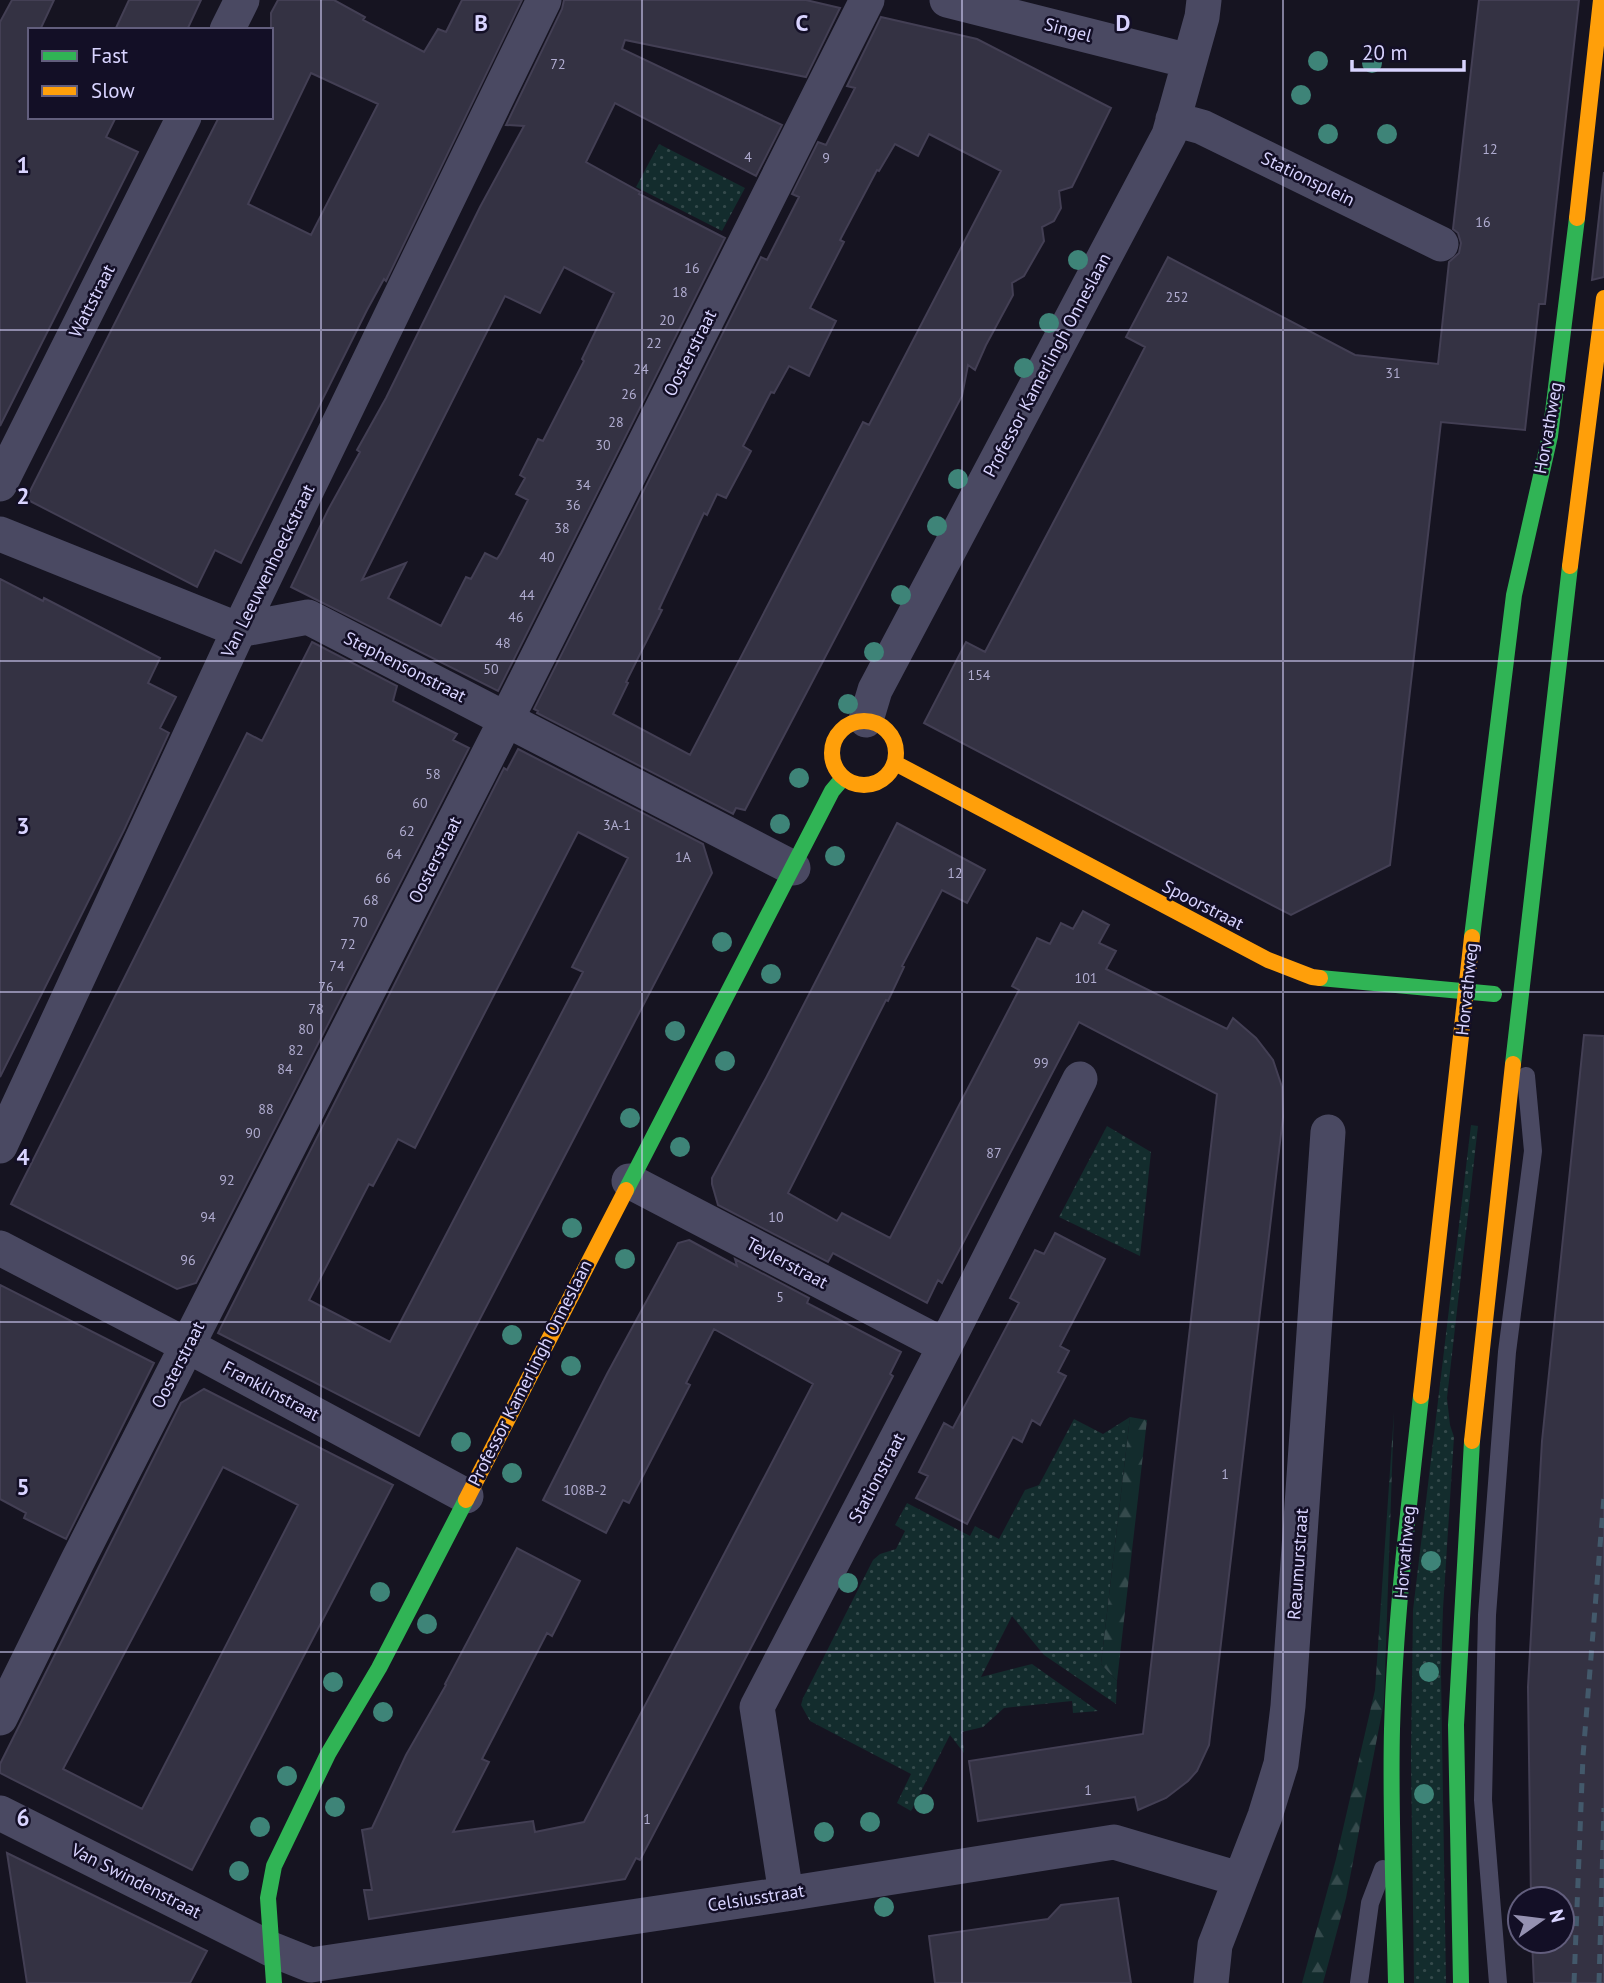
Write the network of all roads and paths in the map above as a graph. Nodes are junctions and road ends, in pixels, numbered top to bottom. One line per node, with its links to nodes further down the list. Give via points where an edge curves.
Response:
1 (242, 0): 7 (street)
2 (544, 0): 15 (street, Van Leeuwenhoeckstraat)
3 (867, 0): 16 (street, Oosterstraat)
4 (947, 0): 8 (street, Singel)
5 (1204, 0): 8 (street, Professor Kamerlingh Onneslaan)
6 (1601, 0): 21 (main road, Horvathweg, via 1550,436 1514,595)
7 (228, 28)
8 (1189, 61): 10 (street, Professor Kamerlingh Onneslaan)
9 (183, 119): 13 (street, Wattstraat)
10 (1173, 119): 11 (street, Stationsplein, via 1202,127); 17 (street, Professor Kamerlingh Onneslaan, via 875,690)
11 (1441, 244)
12 (1603, 305): 22 (main road)
13 (0, 484)
14 (0, 534): 15 (street)
15 (239, 630): 16 (street, Stephensonstraat, via 308,617); 25 (street, Van Leeuwenhoeckstraat)
16 (507, 718): 20 (street, Stephensonstraat); 28 (street, Oosterstraat)
17 (866, 720): 18 (main road, via 891,734); 19 (main road, via 836,735 832,758)
18 (895, 763): 19 (main road, via 891,772 873,784); 21 (main road, Spoorstraat, via 1268,960 1312,977)
19 (843, 778): 20 (main road, Professor Kamerlingh Onneslaan, via 832,790)
20 (793, 868): 26 (main road, Professor Kamerlingh Onneslaan)
21 (1468, 991): 22 (main road, Spoorstraat); 35 (main road, Horvathweg, via 1405,1541 1392,1727)
22 (1520, 997): 30 (main road); 31 (lane, via 1533,1151)
23 (1080, 1079): 29 (street, Stationstraat)
24 (1328, 1132): 36 (street, Reaumurstraat, via 1285,1729 1277,1777)
25 (0, 1146)
26 (629, 1181): 29 (street, Teylerstraat); 32 (main road, Professor Kamerlingh Onneslaan)
27 (0, 1248): 28 (street, Franklinstraat)
28 (188, 1346): 32 (street, Franklinstraat); 33 (street, Oosterstraat)
29 (945, 1346): 37 (street, Stationstraat, via 757,1707)
30 (1478, 1360): 31 (lane); 43 (main road, via 1456,1725)
31 (1503, 1403): 44 (lane, via 1487,1615 1483,1800)
32 (466, 1496): 38 (main road, Professor Kamerlingh Onneslaan, via 379,1668 328,1754 274,1866 268,1898)
33 (0, 1718)
34 (0, 1812): 38 (street, Van Swindenstraat)
35 (1392, 1847): 41 (lane, via 1370,1903); 42 (main road, Horvathweg)
36 (1239, 1879): 37 (street, Celsiusstraat, via 1114,1842); 40 (street, Reaumurstraat, via 1215,1945)
37 (786, 1894): 38 (street, Celsiusstraat, via 311,1965)
38 (271, 1949): 39 (main road, Professor Kamerlingh Onneslaan)
39 (274, 1983)
40 (1211, 1983)
41 (1359, 1983)
42 (1396, 1983)
43 (1461, 1983)
44 (1498, 1983)

